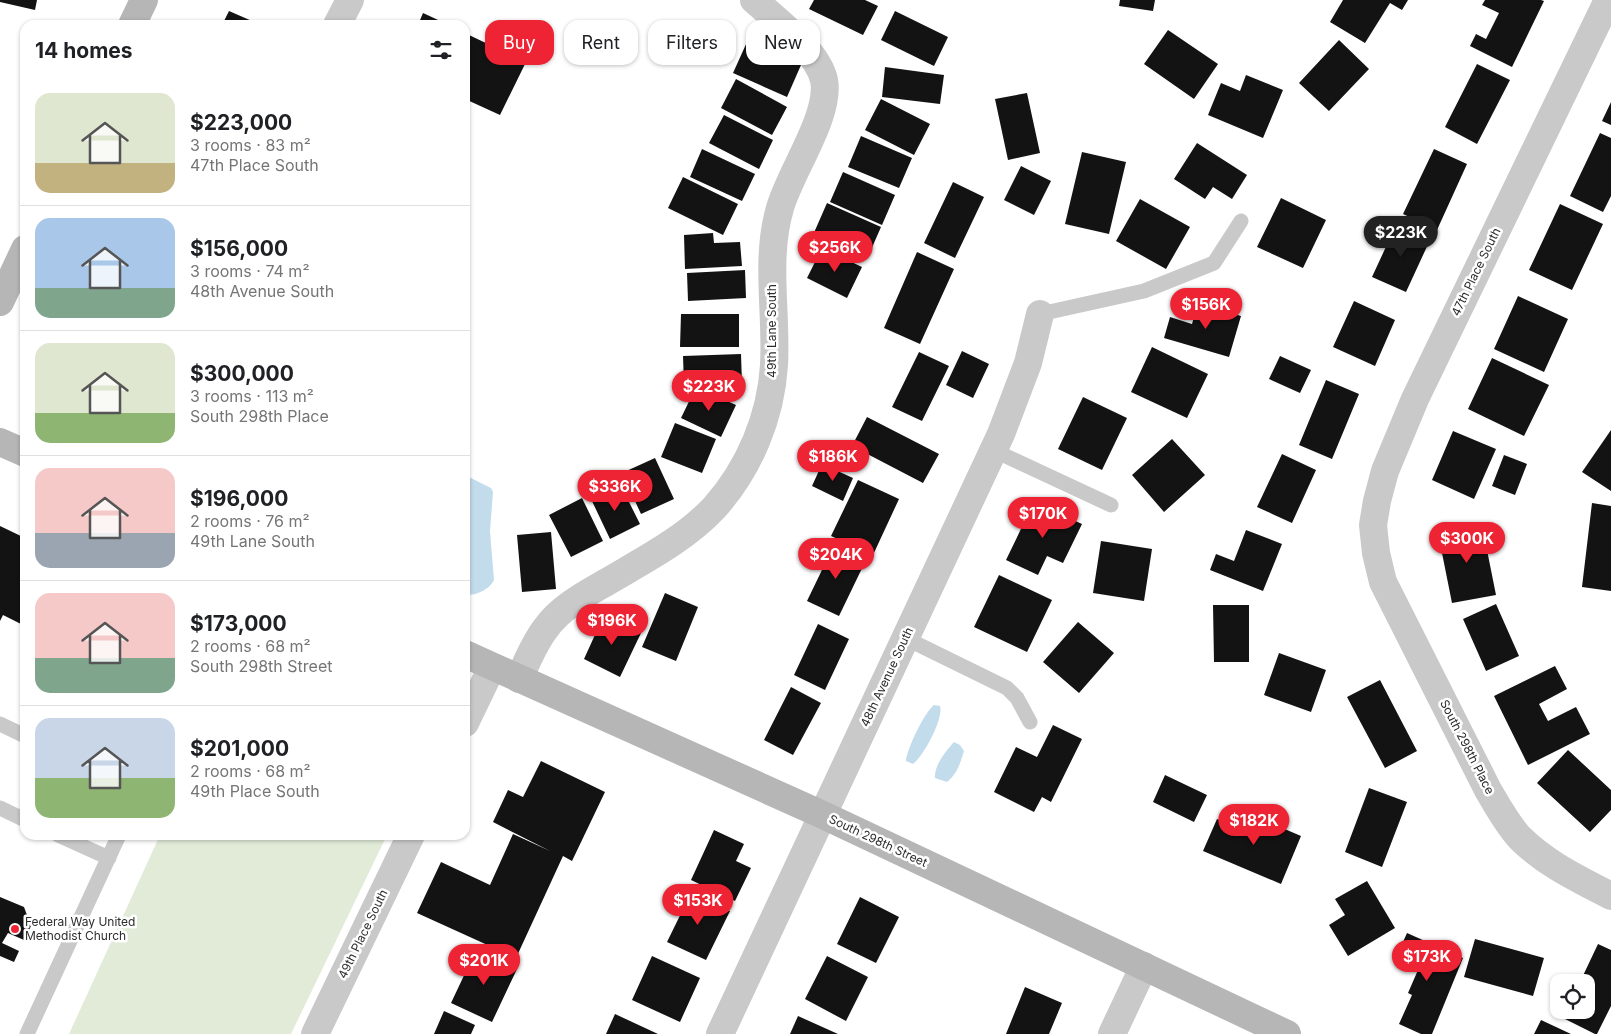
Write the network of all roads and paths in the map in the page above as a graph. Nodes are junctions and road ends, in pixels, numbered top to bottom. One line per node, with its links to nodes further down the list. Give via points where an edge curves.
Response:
1 (144, 0): 5 (street)
2 (350, 0): 6 (street)
3 (754, 0): 19 (street, 49th Lane South, via 806,50 824,79 825,93 819,117 784,195 777,221 772,284 774,364 764,422 757,442 714,508 670,544 586,594 557,616 540,636)
4 (1608, 0): 15 (street, 47th Place South, via 1415,399 1385,471 1377,501 1373,525)
5 (134, 20)
6 (340, 20)
7 (1241, 221): 10 (lane, via 1214,263 1144,291)
8 (20, 260): 9 (street)
9 (0, 302)
10 (1040, 314): 12 (street, 48th Avenue South, via 1028,363)
11 (0, 442): 13 (street)
12 (993, 450): 14 (lane); 16 (street, 48th Avenue South)
13 (20, 451)
14 (1111, 505)
15 (1376, 553): 31 (street, South 298th Place, via 1383,582 1394,607 1505,820 1545,859)
16 (906, 638): 21 (lane, via 1007,688 1017,698); 25 (street, 48th Avenue South)
17 (470, 656): 18 (street, South 298th Street)
18 (492, 667): 19 (street, South 298th Street); 20 (street)
19 (519, 679): 25 (street, South 298th Street)
20 (470, 713)
21 (1030, 722)
22 (0, 724): 23 (lane)
23 (20, 734)
24 (0, 808): 26 (lane)
25 (823, 815): 32 (street, South 298th Street); 35 (street, 48th Avenue South)
26 (20, 818)
27 (69, 840): 30 (lane)
28 (117, 840): 30 (lane)
29 (409, 840): 34 (street, 49th Place South)
30 (109, 858): 33 (lane)
31 (1611, 896)
32 (1144, 966): 36 (street); 37 (street, South 298th Street)
33 (27, 1034)
34 (315, 1034)
35 (720, 1034)
36 (1112, 1034)
37 (1287, 1034)

